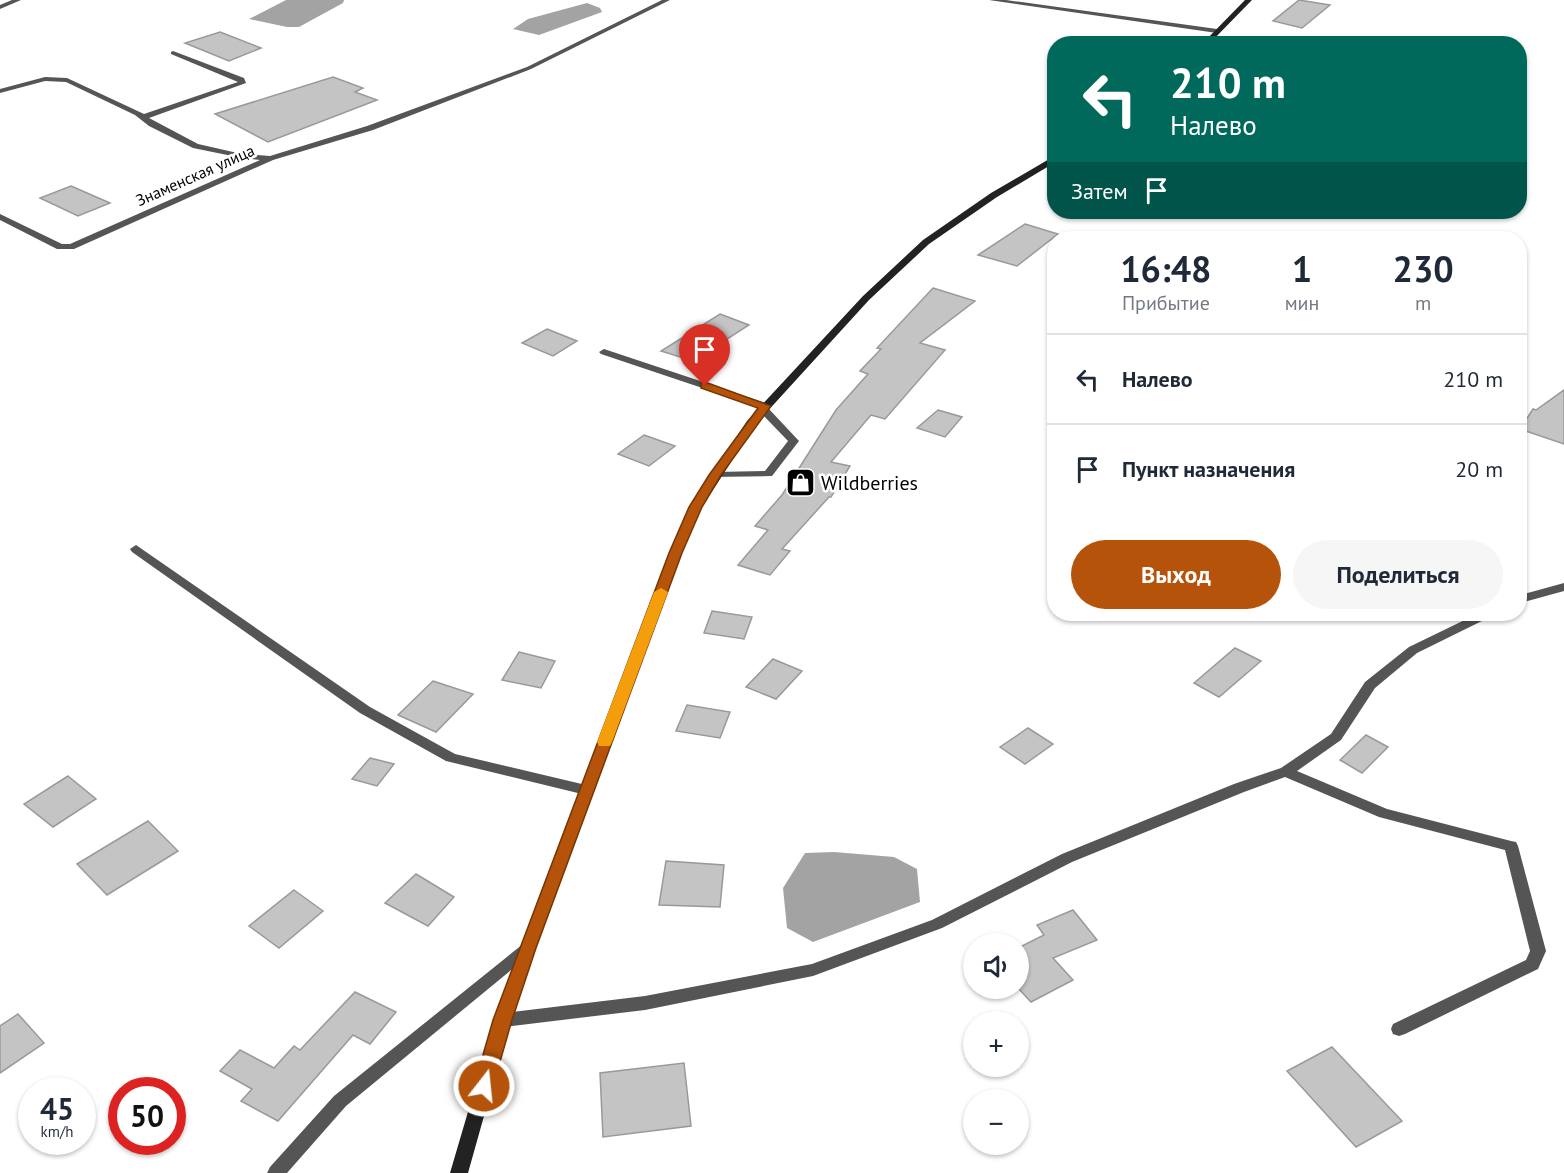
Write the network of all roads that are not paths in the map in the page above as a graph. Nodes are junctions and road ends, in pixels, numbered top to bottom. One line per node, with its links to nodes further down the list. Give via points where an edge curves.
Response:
1 (18, 0): 5 (street)
2 (667, 0): 11 (street, via 529,68 370,128)
3 (992, 0): 6 (street)
4 (1249, 0): 6 (main road)
5 (0, 7)
6 (1217, 31): 7 (main road)
7 (1212, 36)
8 (173, 53): 10 (street, via 242,83)
9 (0, 91): 10 (street, Знаменская улица, via 58,78)
10 (144, 117): 11 (street, Знаменская улица, via 196,146)
11 (270, 158): 13 (street, Знаменская улица, via 71,247 60,246)
12 (1047, 164): 15 (main road, via 926,242 866,298)
13 (0, 217)
14 (604, 352): 15 (street)
15 (764, 408): 16 (main road); 16 (street, via 794,441 768,474)
16 (716, 475): 22 (main road, via 675,553)
17 (136, 549): 22 (street, via 365,710 451,758)
18 (1564, 587): 19 (street)
19 (1527, 597)
20 (1472, 621): 21 (street, via 1413,650 1370,685 1336,737)
21 (1286, 772): 24 (street, via 1067,858 938,924 813,970 645,1003); 25 (street, via 1384,813 1511,846 1538,951 1532,964)
22 (586, 790): 23 (main road)
23 (528, 948): 24 (main road); 26 (street, via 340,1101)
24 (503, 1020): 27 (main road)
25 (1399, 1029)
26 (276, 1173)
27 (459, 1173)

